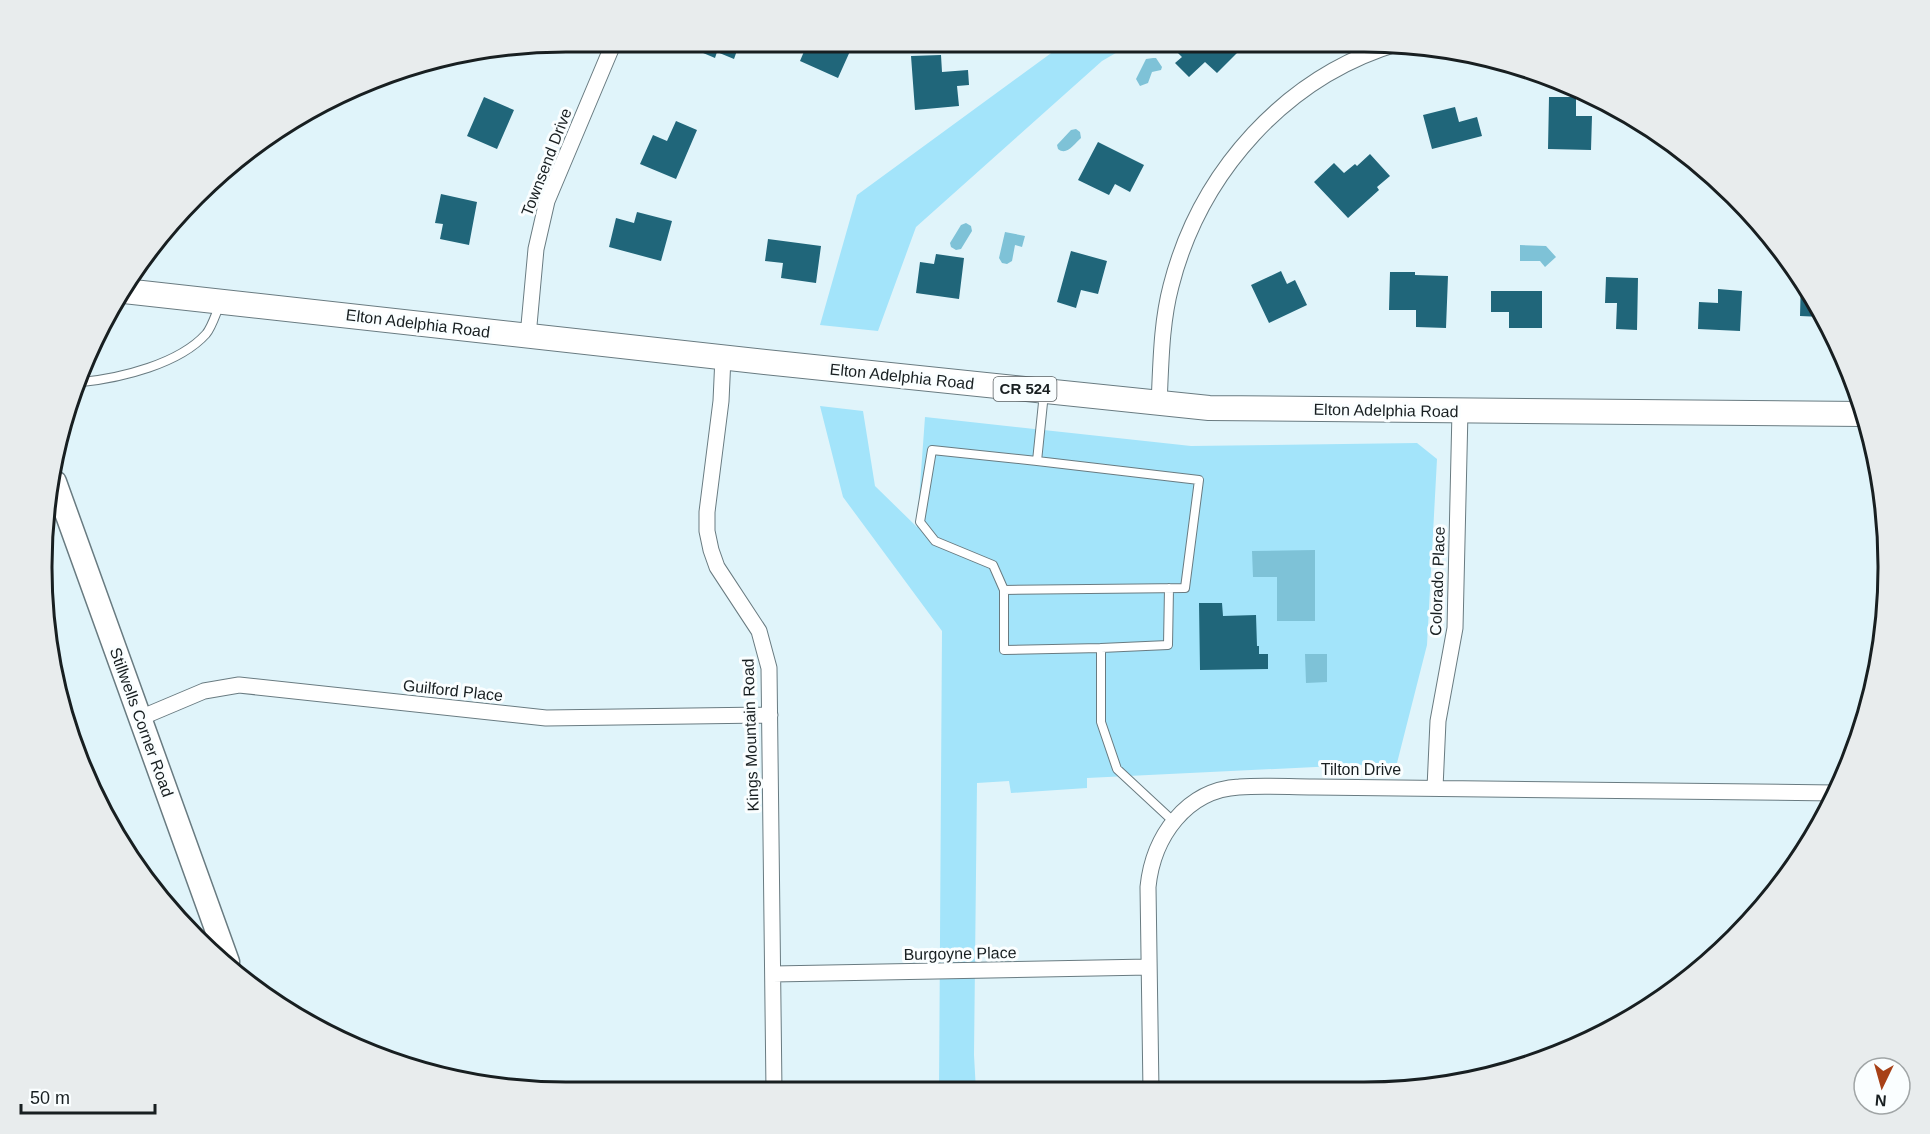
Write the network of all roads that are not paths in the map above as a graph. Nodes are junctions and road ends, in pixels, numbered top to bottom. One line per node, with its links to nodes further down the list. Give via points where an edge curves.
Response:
1 (610, 52): 5 (street, Townsend Drive, via 547,201 536,249)
2 (1372, 53): 9 (street, via 1336,68 1292,98 1246,142 1214,185 1189,233 1171,287 1162,341)
3 (132, 292): 4 (main road, Elton Adelphia Road / CR 524)
4 (222, 300): 5 (main road, Elton Adelphia Road / CR 524); 7 (lane, via 207,333 177,356 118,377)
5 (528, 336): 6 (main road, Elton Adelphia Road / CR 524)
6 (723, 357): 8 (main road, Elton Adelphia Road / CR 524); 17 (street, Kings Mountain Road, via 707,531 717,567 759,631 769,668)
7 (88, 381)
8 (1044, 391): 9 (main road, Elton Adelphia Road / CR 524); 12 (lane)
9 (1159, 404): 10 (main road, Elton Adelphia Road / CR 524)
10 (1460, 411): 11 (main road, Elton Adelphia Road / CR 524); 19 (street, Colorado Place, via 1455,628 1438,721)
11 (1854, 414)
12 (1037, 461): 14 (lane, via 1198,480 1185,588); 15 (lane, via 932,450 920,522 935,541 993,565)
13 (58, 492): 18 (street, Stillwells Corner Road)
14 (1169, 588): 15 (lane); 16 (lane, via 1168,645)
15 (1004, 590): 16 (lane, via 1004,650)
16 (1101, 648): 21 (lane, via 1101,722 1117,769)
17 (770, 715): 18 (street, Guilford Place, via 546,718 239,685 204,691); 24 (street, Kings Mountain Road)
18 (140, 718): 22 (street, Stillwells Corner Road)
19 (1435, 788): 20 (street, Tilton Drive); 21 (street, Tilton Drive, via 1237,786 1198,800)
20 (1825, 793)
21 (1173, 821): 23 (street, Tilton Drive, via 1161,839 1149,871)
22 (224, 950)
23 (1149, 967): 24 (street, Burgoyne Place); 26 (street, Tilton Drive)
24 (772, 974): 25 (street, Kings Mountain Road)
25 (774, 1082)
26 (1151, 1082)

